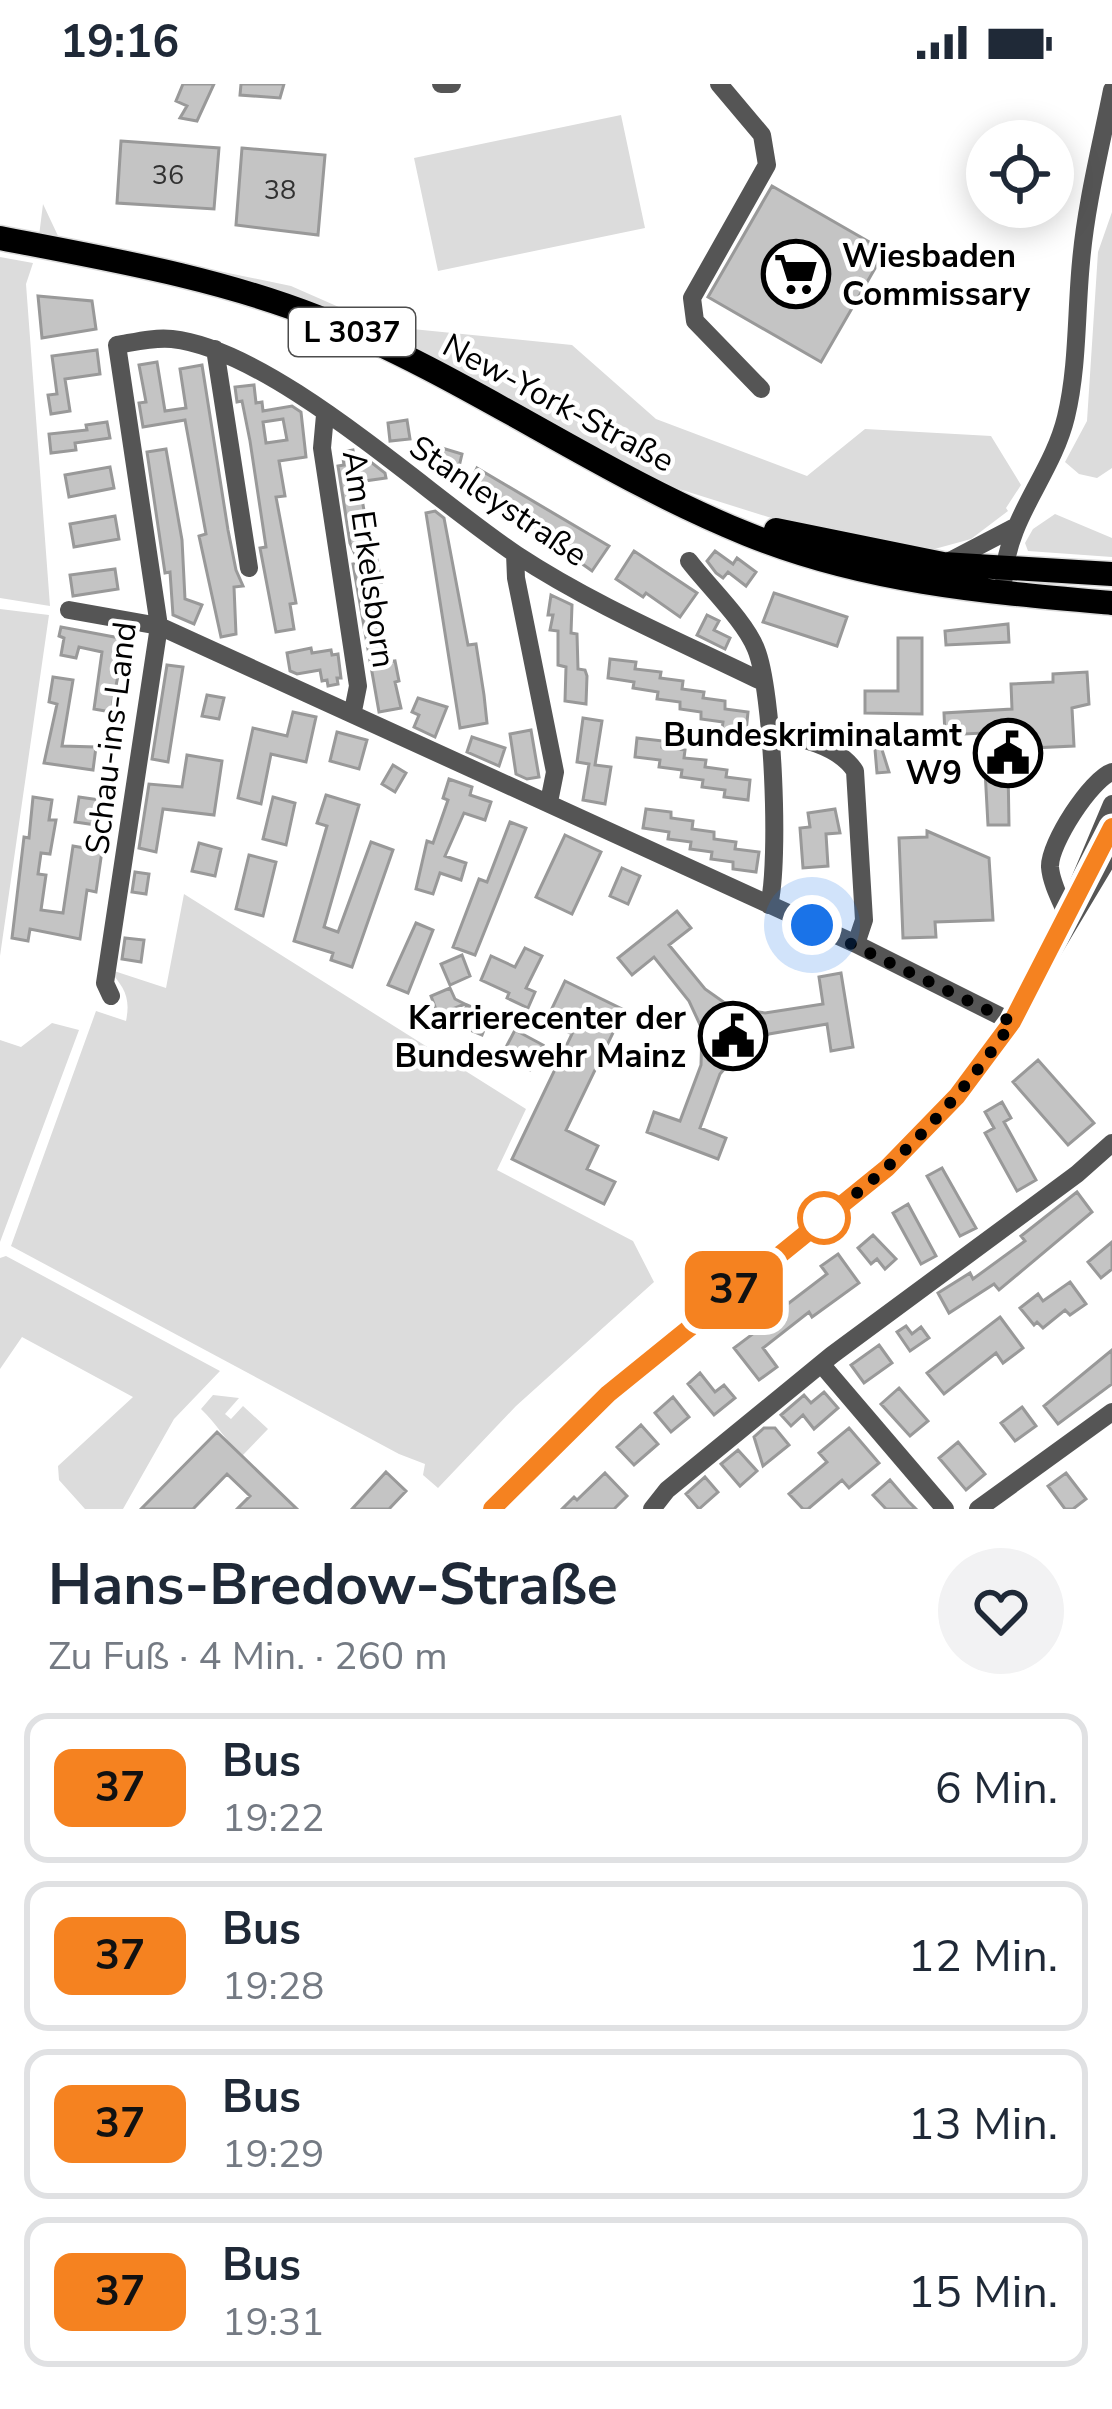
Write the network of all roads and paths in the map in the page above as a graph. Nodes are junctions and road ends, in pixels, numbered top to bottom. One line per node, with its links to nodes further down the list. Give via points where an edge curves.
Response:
1 (441, 84): 2 (street)
2 (452, 84)
3 (719, 84): 8 (street, via 762,135 767,165 692,298 695,321)
4 (1112, 90): 11 (street, via 1081,256 1065,422)
5 (0, 238): 10 (main road, New-York-Straße / L 3037, via 188,276 318,318)
6 (117, 344): 7 (street, Stanleystraße, via 168,338); 20 (street, Schau-ins-Land)
7 (215, 349): 9 (street, Stanleystraße); 15 (street)
8 (761, 388)
9 (326, 415): 12 (street, Stanleystraße); 22 (street, Am Erkelsborn, via 322,448 358,686)
10 (675, 501): 14 (main road, New-York-Straße / L 3037); 17 (main road, New-York-Straße / L 3037, via 826,561 902,579)
11 (1013, 528): 14 (street); 17 (street)
12 (515, 554): 21 (street, Stanleystraße); 25 (street, via 555,772)
13 (688, 561): 21 (street, via 752,639)
14 (943, 564): 17 (main road, New-York-Straße / L 3037)
15 (249, 568)
16 (1112, 574): 17 (main road, New-York-Straße / L 3037)
17 (1004, 582): 18 (main road, New-York-Straße / L 3037)
18 (1112, 603)
19 (69, 610): 20 (street)
20 (158, 626): 22 (street); 32 (street, Schau-ins-Land, via 105,983)
21 (761, 680): 23 (street)
22 (353, 711): 25 (street)
23 (770, 734): 29 (street); 31 (street, via 842,756 855,771 863,920)
24 (1112, 772): 30 (street, via 1094,782 1053,850 1050,867)
25 (548, 802): 29 (street)
26 (1112, 805): 30 (street)
27 (1112, 827): 30 (street)
28 (1112, 852): 33 (street)
29 (769, 905): 31 (street)
30 (1066, 913): 33 (street)
31 (856, 944): 33 (street)
32 (111, 996)
33 (1012, 1022): 38 (street, via 957,1096 887,1168 608,1394)
34 (1112, 1143): 35 (street)
35 (822, 1364): 37 (street); 39 (street)
36 (1112, 1412): 40 (street)
37 (655, 1508)
38 (492, 1509)
39 (944, 1509)
40 (978, 1509)

